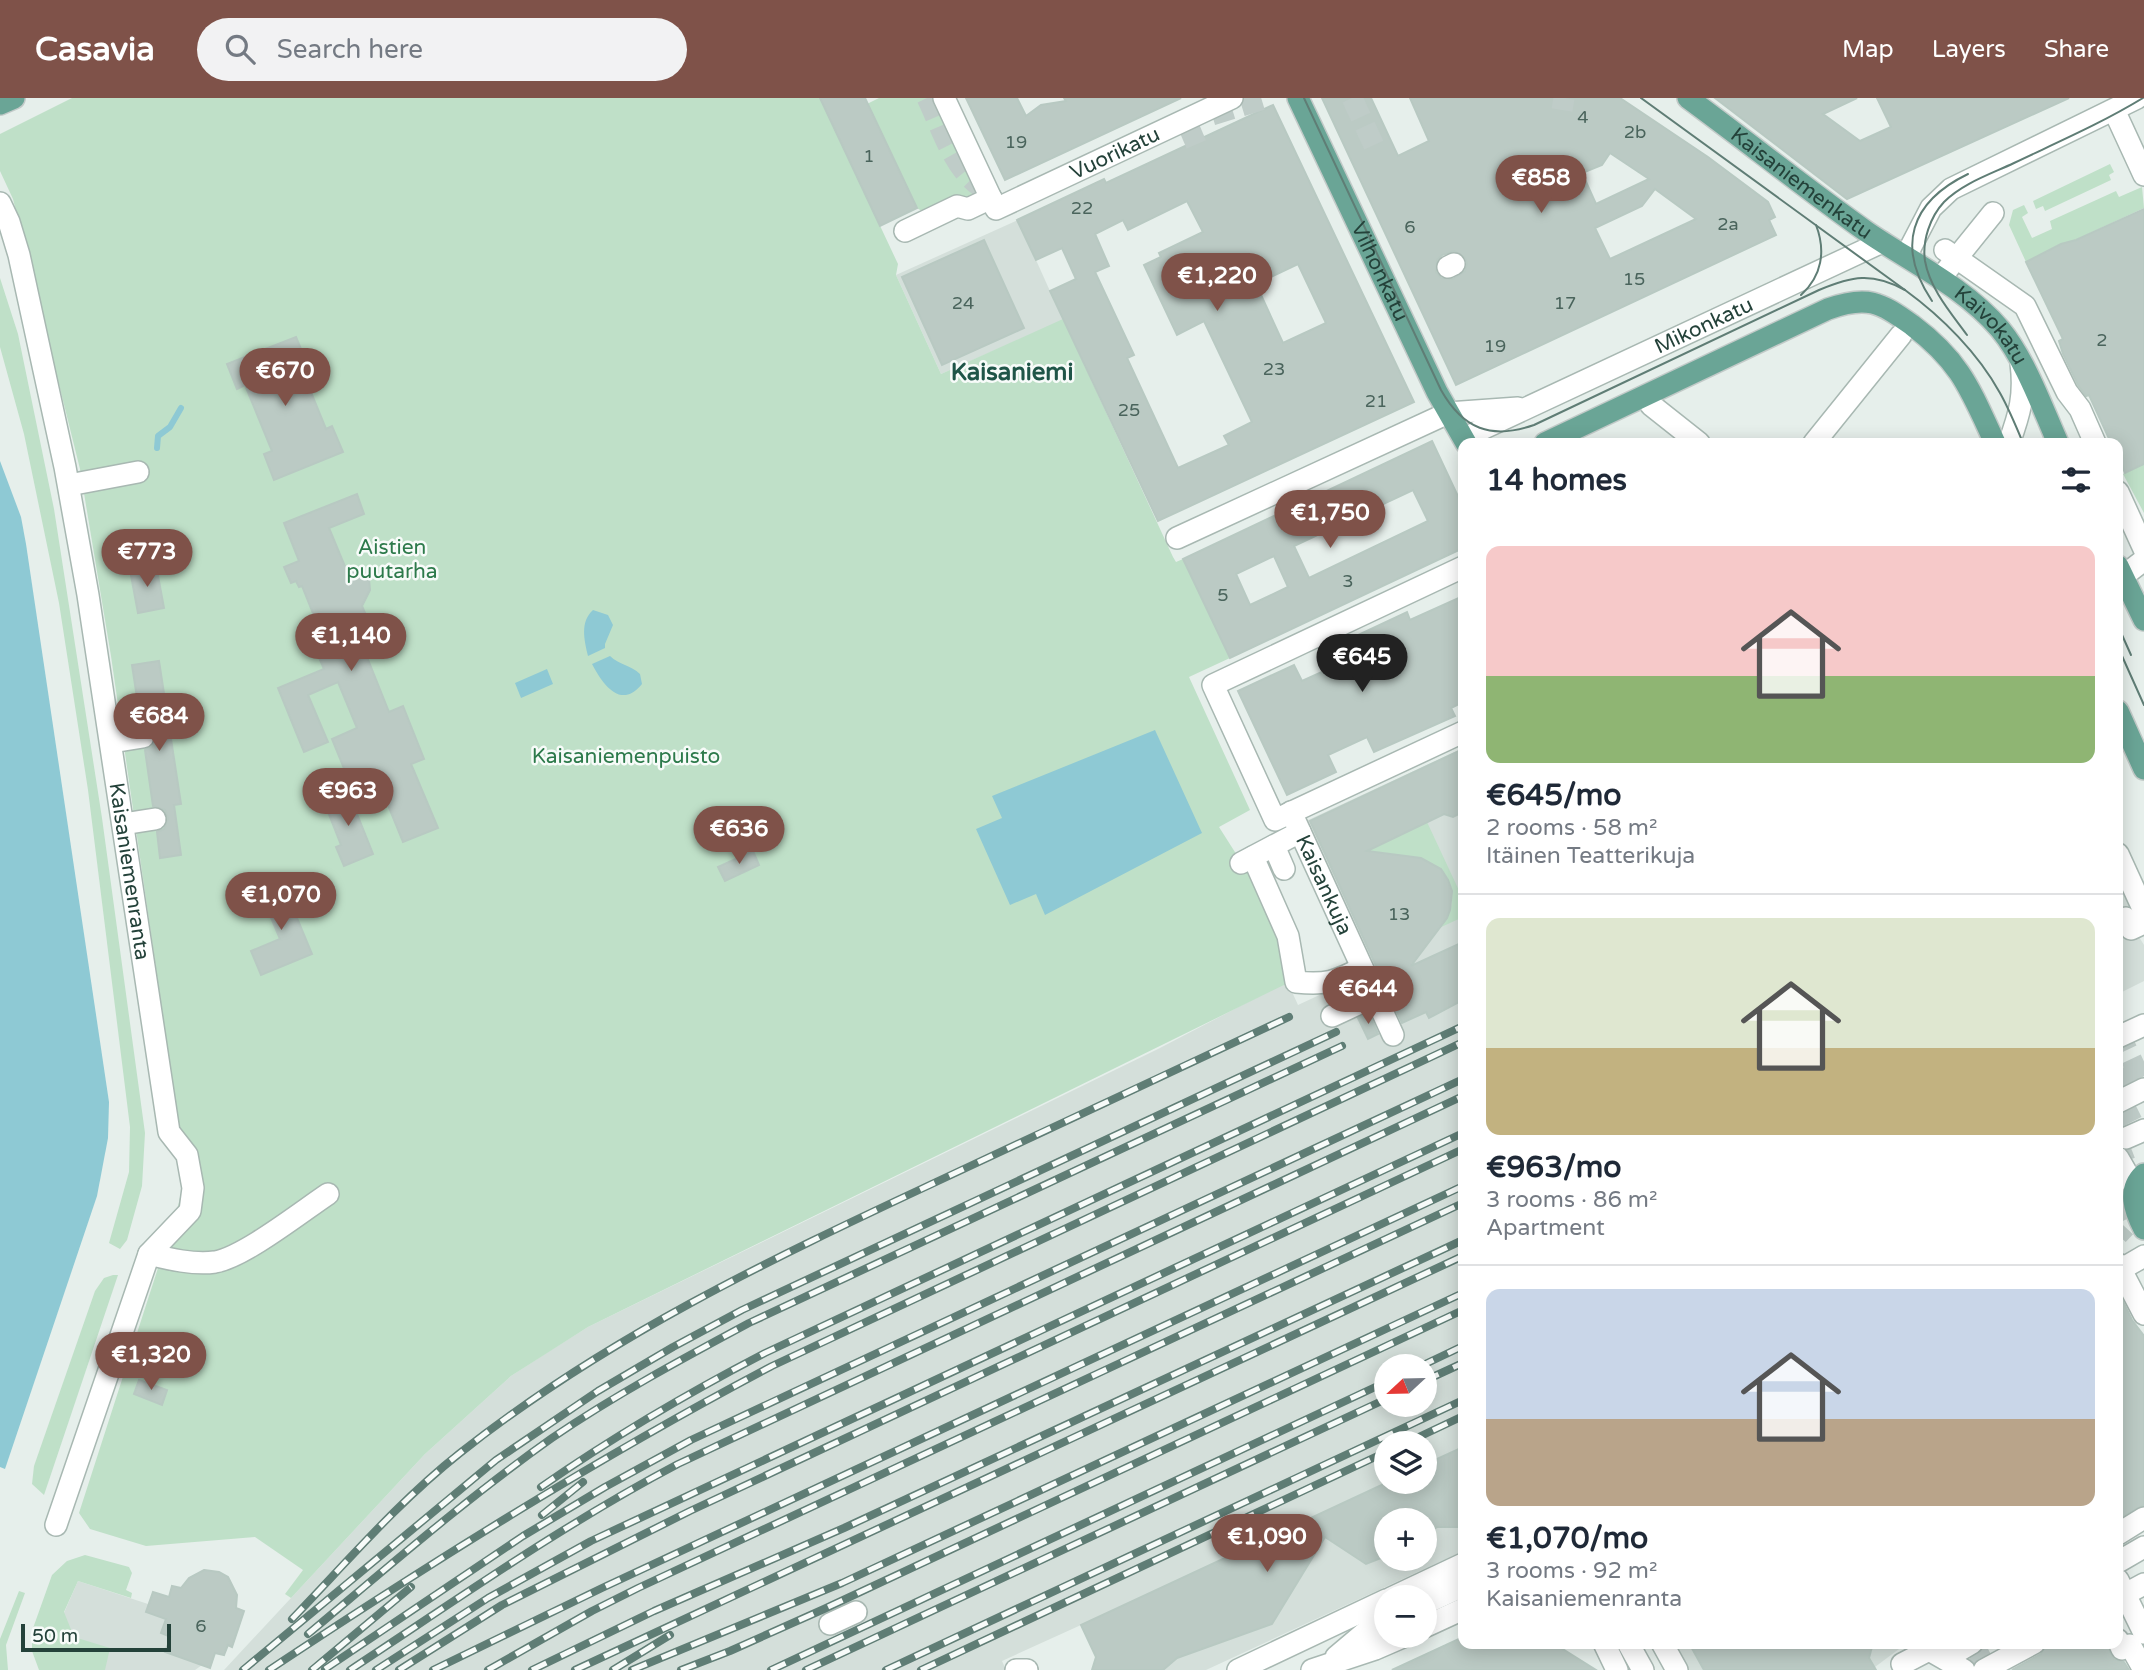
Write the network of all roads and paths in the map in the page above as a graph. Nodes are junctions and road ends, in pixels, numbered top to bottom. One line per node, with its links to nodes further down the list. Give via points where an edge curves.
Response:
1 (14, 98): 7 (main road)
2 (944, 98): 11 (street)
3 (1232, 98): 11 (street, Vuorikatu)
4 (1298, 98): 20 (main road, Vilhonkatu)
5 (1688, 98): 14 (main road, Kaisaniemenkatu)
6 (2137, 101): 8 (street)
7 (0, 104)
8 (2114, 110): 9 (street); 15 (street, via 1951,189 1931,208)
9 (2144, 175)
10 (0, 203): 31 (street, Kaisaniemenranta, via 22,267)
11 (994, 204): 13 (street, Vuorikatu, via 968,209 957,206)
12 (1993, 213): 29 (street, via 1950,259 2025,306)
13 (905, 232)
14 (1882, 242): 15 (main road, Kaivokatu); 19 (street, Mikonkatu)
15 (1906, 256): 17 (main road, Kaivokatu, via 1970,301 1999,328)
16 (1901, 335): 25 (street)
17 (2021, 363): 27 (street, via 2023,398); 28 (main road, Kaivokatu)
18 (1651, 405): 24 (street)
19 (1526, 408): 20 (street, Mikonkatu); 22 (street, Mikonkatu)
20 (1448, 413): 21 (main road, Vilhonkatu); 33 (street, Mikonkatu)
21 (1465, 438)
22 (1471, 438)
23 (1556, 438): 26 (main road, Mikonkatu, via 1828,309 1865,301 1896,313 1934,342 1963,376)
24 (1693, 438)
25 (1818, 438)
26 (1993, 438)
27 (2011, 438)
28 (2056, 438)
29 (2093, 438)
30 (138, 472): 31 (street)
31 (69, 485): 42 (street, Kaisaniemenranta)
32 (2123, 505): 34 (street)
33 (1177, 538)
34 (2138, 543): 36 (street)
35 (1458, 569): 44 (street, Kaisankuja, via 1213,685)
36 (2123, 569)
37 (2123, 580): 38 (main road)
38 (2144, 620)
39 (2123, 722): 43 (main road)
40 (1458, 734): 44 (street)
41 (143, 737): 42 (street)
42 (112, 742): 46 (street, Kaisaniemenranta)
43 (2144, 769)
44 (1283, 816): 47 (street, Kaisankuja)
45 (155, 819): 46 (street)
46 (123, 824): 64 (street, Kaisaniemenranta, via 169,1132 187,1155 193,1188 190,1211)
47 (1300, 832): 48 (street); 52 (street, Kaisankuja)
48 (1274, 846): 49 (street); 52 (street, via 1247,860 1287,936 1296,982 1320,985)
49 (1284, 869)
50 (2123, 876): 51 (street)
51 (2134, 924)
52 (1362, 968): 53 (street, Kaisankuja)
53 (1365, 1005): 54 (street); 56 (street, Kaisankuja)
54 (1332, 1016)
55 (2143, 1025): 57 (street)
56 (1393, 1035)
57 (2123, 1035)
58 (2144, 1089): 59 (street)
59 (2123, 1100)
60 (2132, 1143): 61 (street)
61 (2141, 1183): 63 (main road, via 2134,1203)
62 (328, 1194): 64 (street, via 246,1249 215,1262)
63 (2144, 1229)
64 (149, 1254): 70 (street)
65 (2144, 1256): 66 (street)
66 (2123, 1266)
67 (2123, 1277): 68 (street)
68 (2144, 1314)
69 (2144, 1518): 72 (street)
70 (56, 1525)
71 (2144, 1528): 73 (street)
72 (2123, 1531)
73 (2123, 1540)
74 (2144, 1547): 75 (street)
75 (2123, 1559)
76 (1458, 1566): 77 (street)
77 (1419, 1585)
78 (1458, 1588): 80 (street)
79 (2126, 1589): 88 (street)
80 (1437, 1598)
81 (1374, 1606): 89 (street)
82 (1458, 1611): 84 (street)
83 (856, 1612): 85 (street)
84 (1437, 1622)
85 (830, 1624)
86 (1374, 1626): 89 (street)
87 (1374, 1628): 101 (street)
88 (2143, 1632): 90 (street)
89 (1308, 1637): 104 (street)
90 (2123, 1640)
91 (1377, 1648): 101 (street)
92 (2123, 1648): 109 (street, via 2130,1645)
93 (1607, 1649): 105 (street)
94 (1631, 1649): 106 (street)
95 (1665, 1649): 107 (street)
96 (1947, 1649): 100 (street)
97 (1952, 1649): 108 (street)
98 (2024, 1649): 108 (street)
99 (2031, 1649): 108 (street)
100 (1902, 1664)
101 (1319, 1668)
102 (1016, 1670): 103 (street)
103 (1027, 1670)
104 (1238, 1670)
105 (1617, 1670)
106 (1643, 1670)
107 (1677, 1670)
108 (1988, 1670)
109 (2144, 1670)

